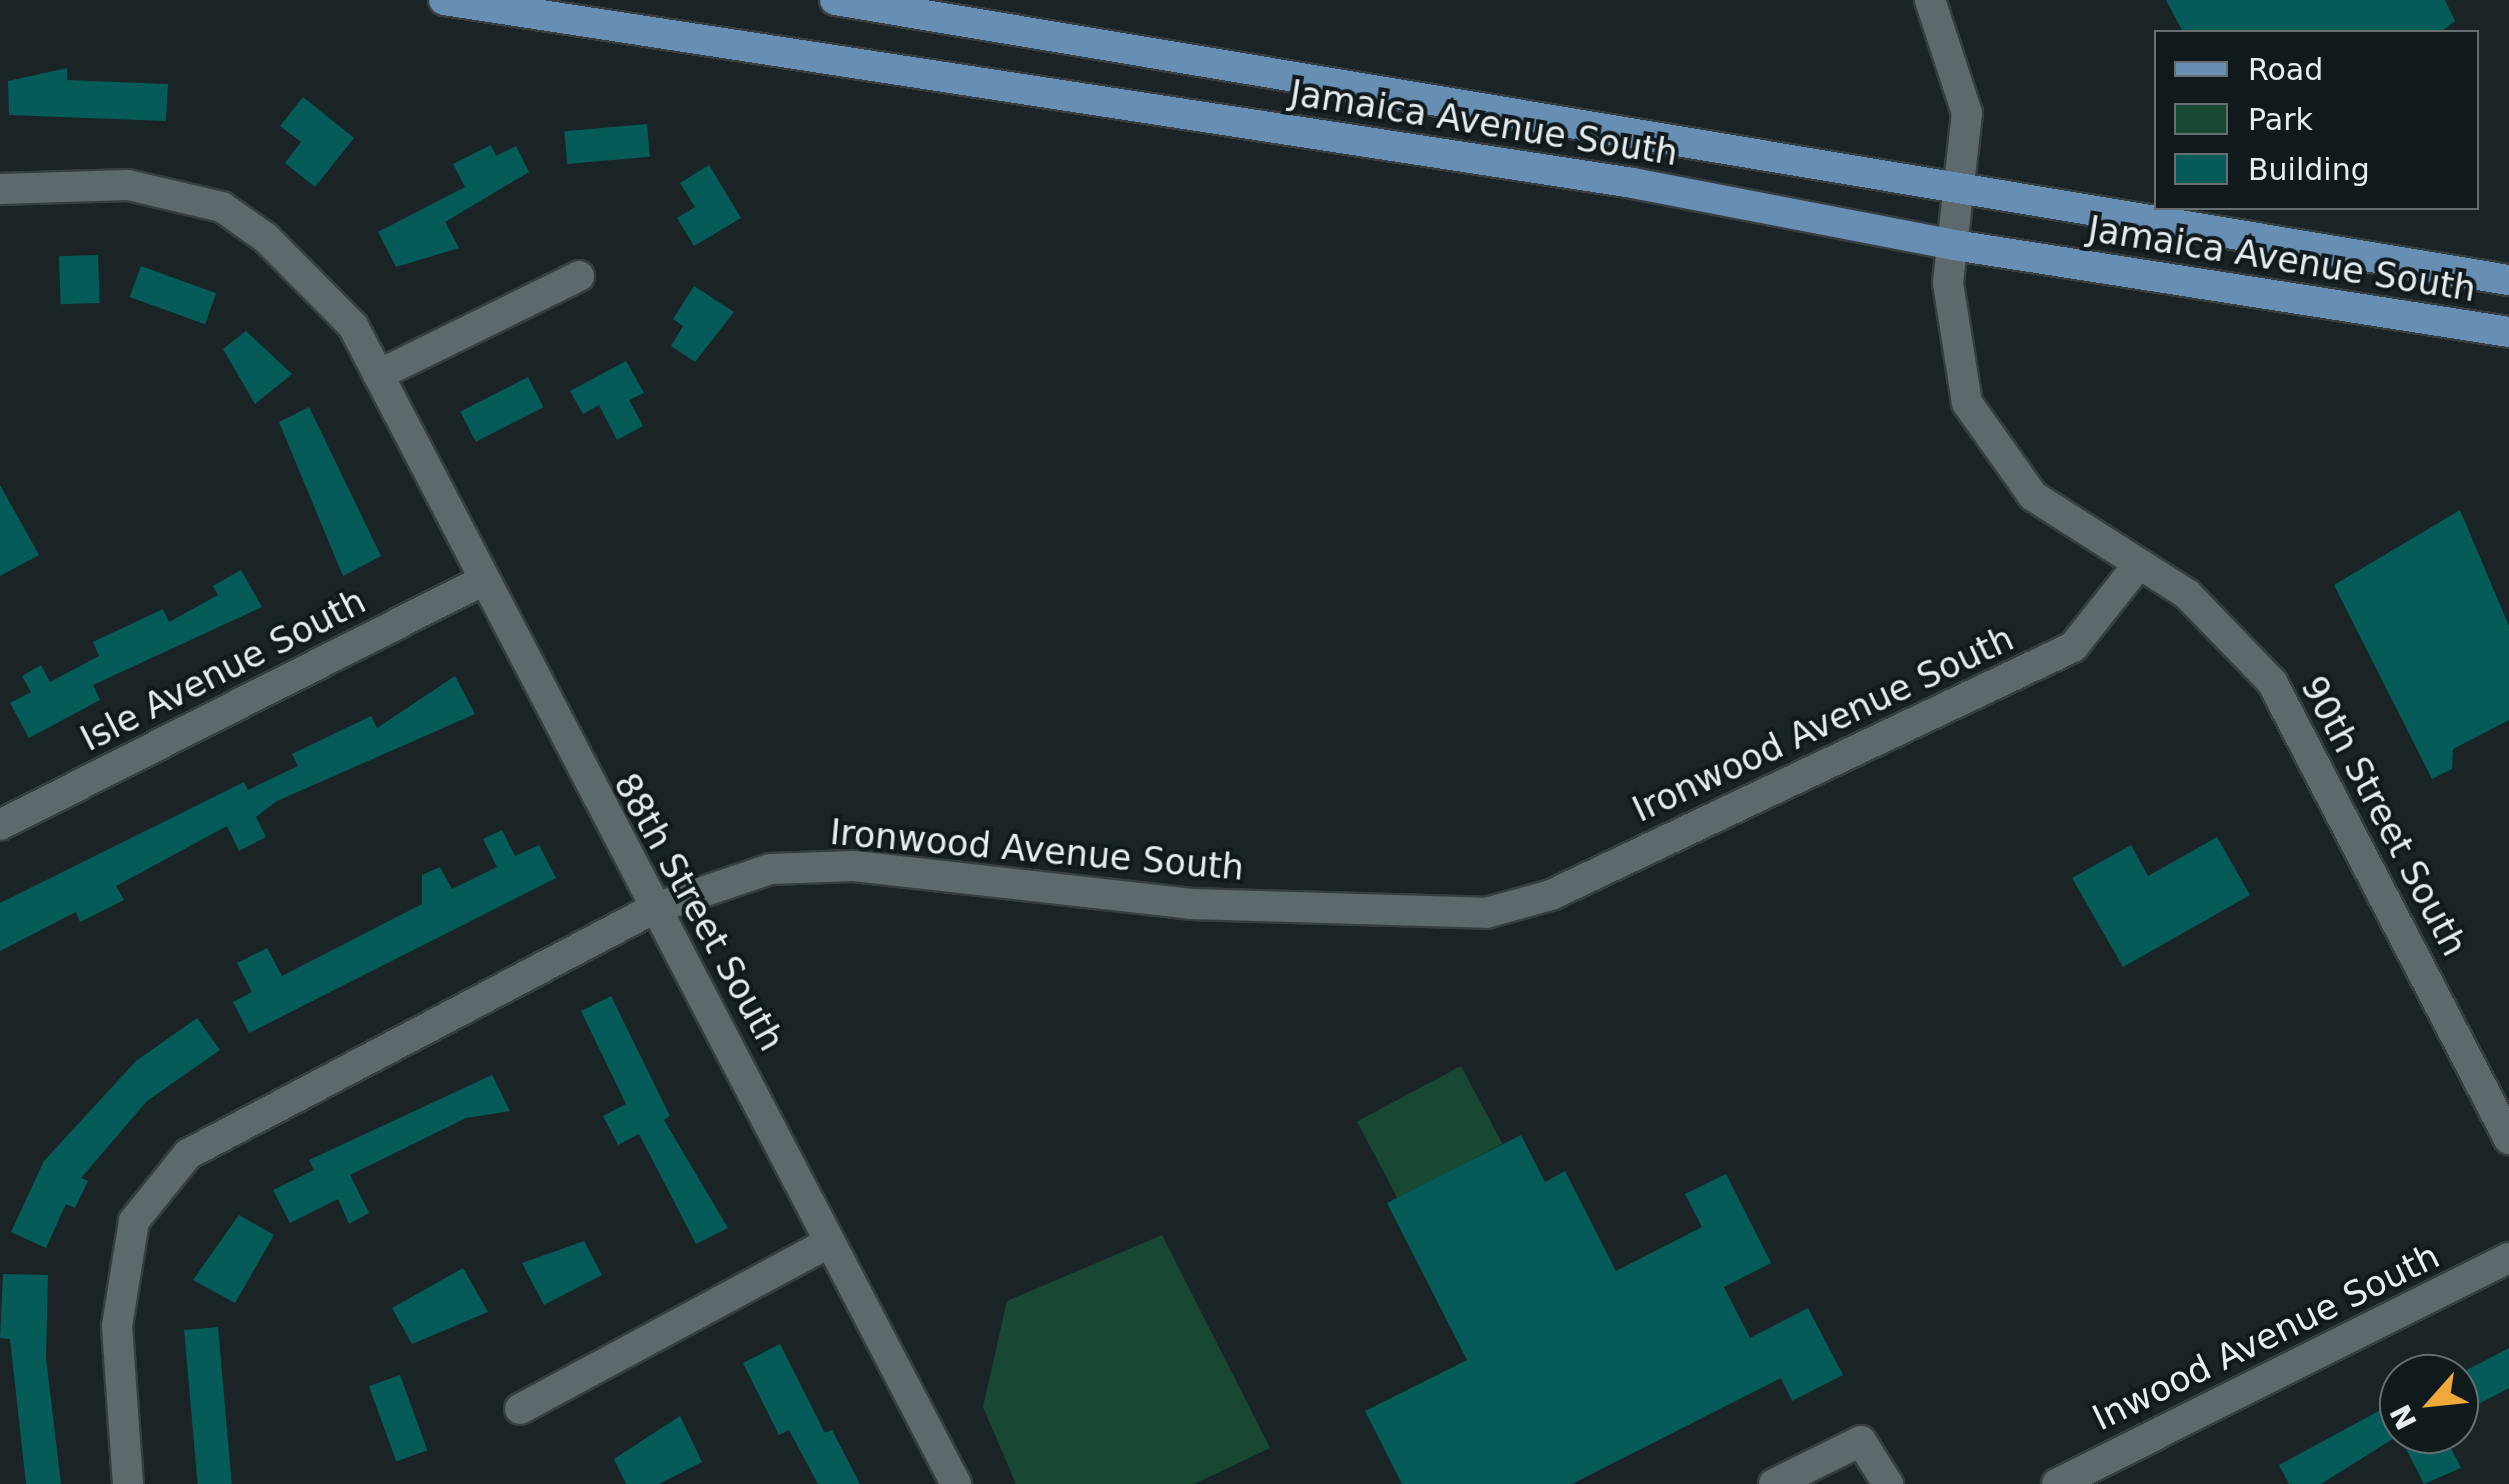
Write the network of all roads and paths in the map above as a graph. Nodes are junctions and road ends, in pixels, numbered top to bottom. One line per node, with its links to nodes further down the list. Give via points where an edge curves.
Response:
1 (444, 0): 6 (main road, Jamaica Avenue South, via 1613,180)
2 (835, 0): 5 (main road, Jamaica Avenue South)
3 (1930, 0): 5 (street, 90th Street South, via 1962,79)
4 (0, 190): 10 (street, 88th Street South, via 128,185 222,207 314,284 353,326)
5 (1964, 192): 6 (street, 90th Street South); 8 (main road, Jamaica Avenue South)
6 (1954, 245): 9 (main road, Jamaica Avenue South); 11 (street, 90th Street South, via 1949,332 1984,435 2033,496)
7 (580, 276): 10 (street)
8 (2509, 280)
9 (2509, 332)
10 (378, 375): 12 (street, 88th Street South)
11 (2138, 565): 14 (street, Ironwood Avenue South, via 2073,647 1551,895 1486,913 1191,904 854,866 770,869); 15 (street, 90th Street South, via 2218,620 2272,682)
12 (480, 582): 13 (street, Isle Avenue South); 14 (street, 88th Street South)
13 (2, 820)
14 (655, 908): 16 (street, 88th Street South); 19 (street, Ironwood Avenue South, via 188,1154 134,1221 117,1326)
15 (2509, 1139)
16 (828, 1242): 18 (street); 20 (street, 88th Street South)
17 (2509, 1258): 23 (street, Inwood Avenue South)
18 (520, 1408)
19 (128, 1484)
20 (956, 1484)
21 (1774, 1484): 22 (street, via 1861,1441)
22 (1888, 1484)
23 (2057, 1484)

